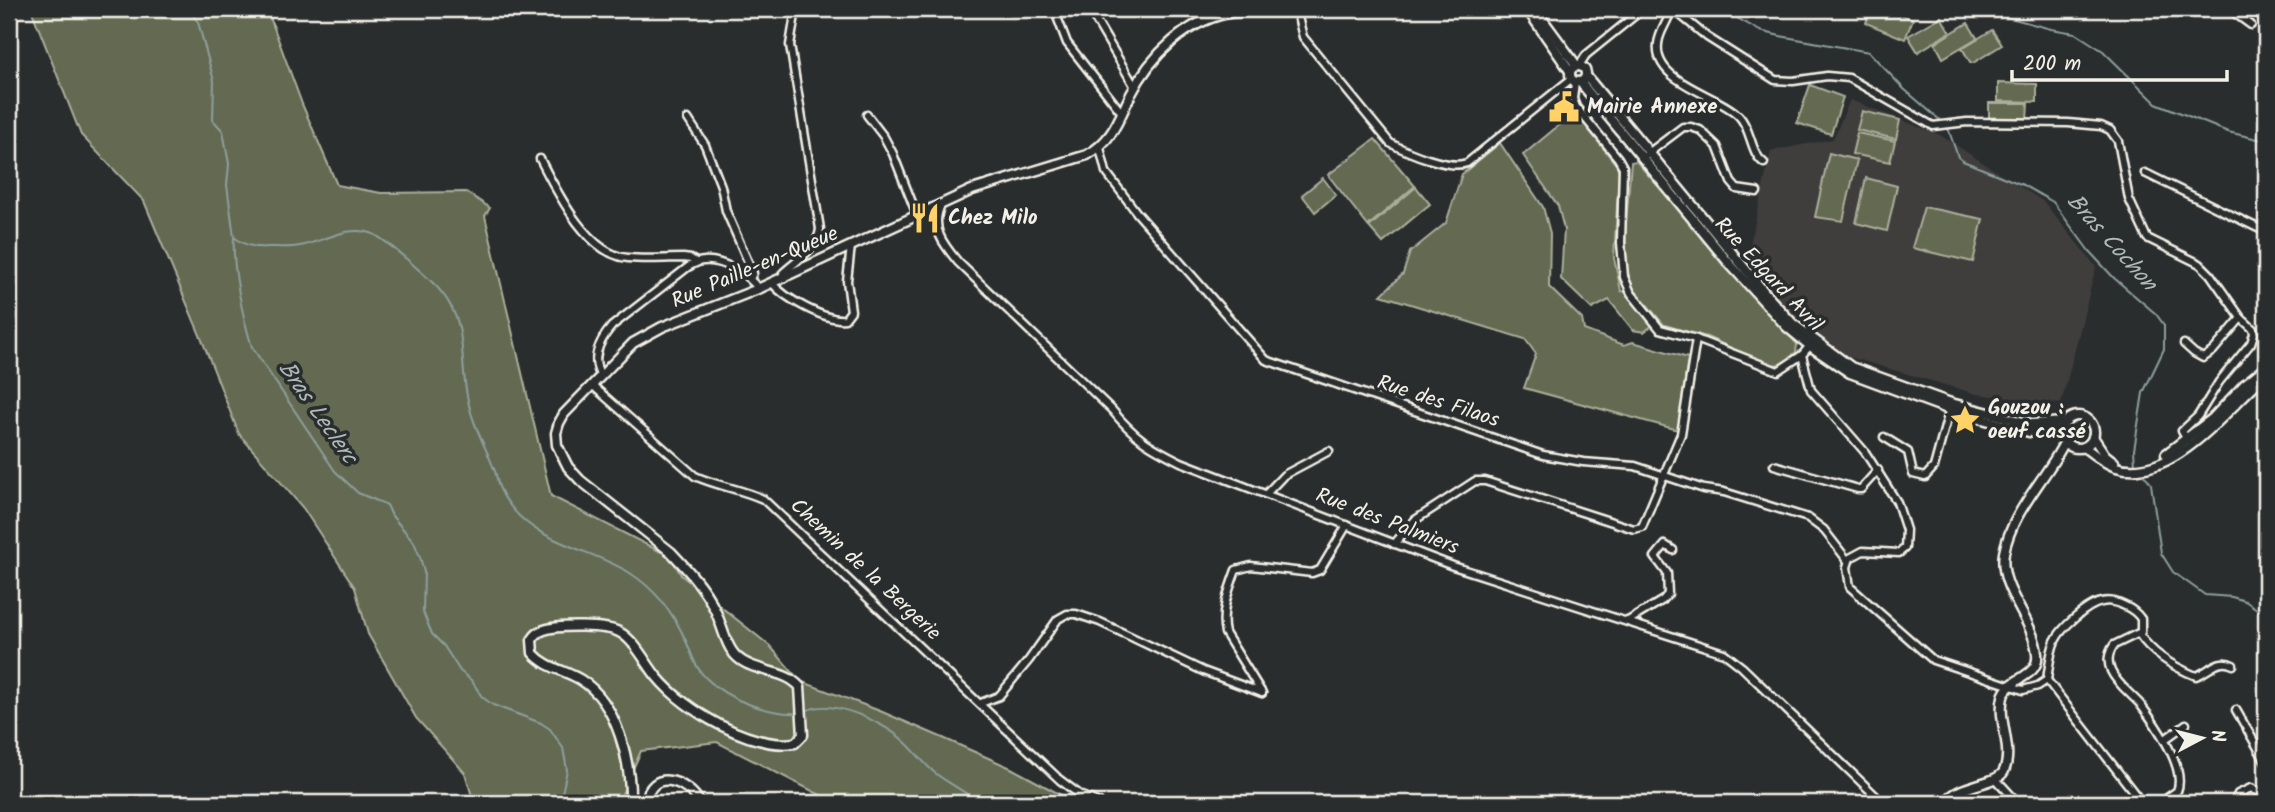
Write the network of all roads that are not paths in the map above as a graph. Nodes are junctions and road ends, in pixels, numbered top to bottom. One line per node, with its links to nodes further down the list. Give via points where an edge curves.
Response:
1 (796, 9): 27 (street, via 790,45 820,229 815,245 783,273)
2 (1054, 9): 13 (street, via 1067,43)
3 (1298, 9): 11 (street, via 1303,37 1390,143 1456,166); 12 (main road, via 1244,11 1210,19 1155,56)
4 (1527, 9): 11 (main road, Rue Edgard Avril)
5 (1535, 9): 11 (main road, Rue Edgard Avril)
6 (1643, 9): 11 (street, via 1586,55)
7 (1672, 9): 19 (street, via 1658,44 1662,65 1678,80 1737,114 1746,124 1756,158); 31 (street, via 1775,80 1849,78 1933,126 1967,122 2110,130 2118,141 2129,199 2147,238 2189,257 2210,274)
8 (2229, 9): 10 (street)
9 (1092, 14): 12 (street)
10 (2251, 25)
11 (1578, 74): 17 (main road, Rue Edgard Avril); 32 (street, via 1576,107 1623,167 1621,242 1626,285 1660,329)
12 (1135, 87): 13 (main road)
13 (1122, 113): 16 (main road)
14 (867, 115): 23 (street, via 893,154)
15 (688, 119): 28 (street, via 705,145 721,186 726,211 753,273)
16 (1100, 148): 22 (main road, Rue Paille-en-Queue); 52 (street, Rue des Filaos, via 1106,172 1137,213 1266,360 1542,455 1626,464)
17 (1644, 156): 21 (street, via 1683,127 1692,127 1717,146 1737,189); 33 (main road, Rue Edgard Avril)
18 (540, 159): 26 (street, via 576,222 603,247 626,259)
19 (1764, 163)
20 (2145, 173): 24 (street)
21 (1757, 192)
22 (942, 203): 23 (main road, Rue Paille-en-Queue); 53 (street, Rue des Palmiers, via 936,228 943,244 1129,432 1181,462)
23 (917, 215): 25 (main road, Rue Paille-en-Queue)
24 (2266, 232)
25 (851, 246): 27 (main road, Rue Paille-en-Queue); 29 (street, via 847,281 851,311 845,320 828,317 781,293)
26 (696, 262): 28 (street, via 712,261); 38 (street, via 612,326 599,347 596,365)
27 (784, 278): 29 (main road, Rue Paille-en-Queue)
28 (750, 279): 30 (street)
29 (772, 283): 30 (main road, Rue Paille-en-Queue)
30 (758, 289): 38 (main road, Rue Paille-en-Queue, via 657,329 633,343)
31 (2241, 318): 34 (street, via 2203,358); 45 (street, via 2253,329 2253,339 2198,416 2182,431)
32 (1696, 339): 35 (street, via 1777,371); 52 (street, via 1681,434)
33 (1812, 344): 35 (street); 40 (main road, Rue Edgard Avril, via 1852,367)
34 (2184, 344)
35 (1802, 355): 51 (street, via 1811,390)
36 (2266, 367): 45 (main road)
37 (2266, 374): 45 (main road, via 2217,423)
38 (601, 376): 39 (main road, Rue Paille-en-Queue)
39 (592, 385): 63 (street, Chemin de la Bergerie, via 695,476 763,499); 70 (main road, Rue Paille-en-Queue, via 565,414 556,433 556,445 568,467 685,566 712,604 736,657 792,680 801,693 803,735 795,743 775,745 724,727 670,691 619,632 600,628 541,631 532,640 533,653 589,686 612,716 626,764)
40 (1950, 406): 41 (main road, Rue Edgard Avril, via 2031,424); 42 (street, via 1934,467 1926,477 1913,474 1908,452); 43 (main road, Rue Edgard Avril, via 2029,432 2049,427)
41 (2066, 422): 43 (main road); 44 (main road, via 2075,416 2086,418 2093,426)
42 (1884, 437)
43 (2064, 437): 46 (main road); 48 (main road)
44 (2093, 437): 46 (main road); 50 (main road, via 2105,455)
45 (2188, 441): 50 (main road, via 2145,467)
46 (2079, 447): 48 (main road); 50 (main road, via 2114,467)
47 (1329, 450): 53 (street, via 1284,475)
48 (2057, 458): 62 (main road, via 2018,517 2005,548 2007,579 2028,623 2038,660 2029,673)
49 (1774, 465): 51 (street, via 1858,489)
50 (2126, 468)
51 (1878, 470): 57 (street, via 1903,517 1905,548 1899,553 1863,551)
52 (1663, 476): 55 (street, via 1639,529 1475,481 1415,520); 57 (street, Rue des Filaos, via 1808,518 1824,530)
53 (1266, 494): 54 (street, Rue des Palmiers)
54 (1347, 526): 55 (street, Rue des Palmiers); 63 (street, via 1320,570 1251,566 1236,570 1222,623 1262,693 1203,671 1100,622 1067,614 1058,618 999,696)
55 (1394, 544): 58 (street, Rue des Palmiers)
56 (1673, 550): 58 (street, via 1665,545 1655,557 1667,573 1668,594)
57 (1848, 561): 62 (street, via 1847,580 1854,593 1933,660)
58 (1628, 621): 74 (street, Rue des Palmiers, via 1724,653)
59 (2139, 634): 60 (street, via 2150,648 2196,676 2221,662); 61 (street, via 2141,619 2134,611 2104,601 2094,604 2054,642); 66 (street, via 2114,645 2110,669)
60 (2232, 665)
61 (2047, 680): 62 (street, via 2031,689); 77 (street)
62 (2009, 686): 68 (main road, via 2001,708 2006,762)
63 (981, 704): 73 (street, Chemin de la Bergerie, via 1060,780)
64 (2236, 710): 67 (street)
65 (2186, 724): 66 (street)
66 (2164, 740): 78 (street, via 2180,780 2177,791)
67 (2266, 762)
68 (1996, 779): 75 (main road, via 1964,788); 76 (street)
69 (2263, 790): 79 (street, via 2246,789); 80 (street)
70 (630, 803)
71 (646, 803): 72 (main road, via 647,795 663,781 688,787)
72 (700, 803)
73 (1100, 803)
74 (1883, 803)
75 (1945, 803)
76 (2018, 803)
77 (2142, 803)
78 (2160, 803)
79 (2234, 803)
80 (2264, 803)

